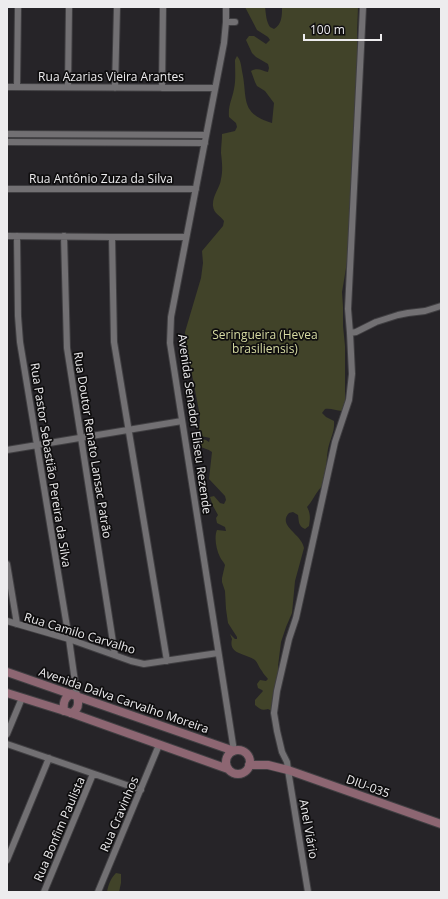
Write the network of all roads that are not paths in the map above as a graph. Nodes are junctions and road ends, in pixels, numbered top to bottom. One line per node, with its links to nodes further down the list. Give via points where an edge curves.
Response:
1 (18, 7): 10 (street)
2 (69, 7): 11 (street)
3 (116, 7): 12 (street)
4 (163, 7): 13 (street)
5 (226, 7): 7 (street, Avenida Senador Eliseu Rezende)
6 (363, 7): 27 (street, Anel Viário, via 348,309)
7 (226, 22): 8 (street); 14 (street, Avenida Senador Eliseu Rezende)
8 (235, 22)
9 (7, 87): 10 (street, Rua Azarias Vieira Arantes)
10 (17, 87): 11 (street, Rua Azarias Vieira Arantes)
11 (68, 87): 12 (street, Rua Azarias Vieira Arantes)
12 (115, 88): 13 (street, Rua Azarias Vieira Arantes)
13 (162, 88): 14 (street, Rua Azarias Vieira Arantes)
14 (214, 88): 16 (street, Avenida Senador Eliseu Rezende)
15 (7, 134): 16 (street)
16 (206, 135): 18 (street, Avenida Senador Eliseu Rezende)
17 (7, 142): 18 (street)
18 (204, 143): 20 (street, Avenida Senador Eliseu Rezende)
19 (7, 189): 20 (street, Rua Antônio Zuza da Silva)
20 (196, 189): 25 (street, Avenida Senador Eliseu Rezende)
21 (7, 236): 22 (street)
22 (17, 236): 23 (street); 31 (street, Rua Pastor Sebastião Pereira da Silva, via 20,342)
23 (64, 236): 24 (street); 30 (street, Rua Doutor Renato Lansac Patrão, via 67,348)
24 (112, 237): 25 (street); 29 (street, via 114,342)
25 (186, 237): 28 (street, Avenida Senador Eliseu Rezende, via 170,328)
26 (441, 306): 27 (street, via 398,315)
27 (350, 333): 53 (street, Anel Viário, via 352,374 349,400 335,442 275,702 277,732 282,752 288,762)
28 (182, 422): 29 (street); 38 (street, Avenida Senador Eliseu Rezende)
29 (130, 431): 30 (street); 40 (street)
30 (81, 438): 31 (street); 39 (street, Rua Doutor Renato Lansac Patrão)
31 (37, 445): 32 (street); 37 (street, Rua Pastor Sebastião Pereira da Silva)
32 (7, 450)
33 (7, 564): 34 (street)
34 (8, 575): 36 (street)
35 (7, 621): 36 (street, Rua Camilo Carvalho)
36 (17, 624): 37 (street, Rua Camilo Carvalho)
37 (68, 639): 39 (street, Rua Camilo Carvalho); 43 (street, Rua Pastor Sebastião Pereira da Silva)
38 (218, 653): 40 (street, Rua Camilo Carvalho); 49 (street, Avenida Senador Eliseu Rezende)
39 (115, 655): 40 (street, Rua Camilo Carvalho, via 144,664)
40 (167, 661)
41 (7, 672): 43 (street, Avenida Dalva Carvalho Moreira)
42 (7, 693): 44 (street)
43 (74, 695): 45 (street, via 65,699); 45 (street, via 78,706 74,712); 49 (street, Avenida Dalva Carvalho Moreira)
44 (22, 698): 45 (street); 46 (street)
45 (67, 712): 48 (street)
46 (7, 734)
47 (7, 744): 50 (street)
48 (159, 745): 52 (street); 55 (street, Rua Cravinhos)
49 (234, 751): 51 (street, Avenida Dalva Carvalho Moreira, via 246,753); 52 (street, via 226,760)
50 (50, 758): 54 (street); 57 (street)
51 (249, 765): 52 (street, via 247,770 238,774); 53 (street, via 268,765)
52 (228, 769)
53 (288, 770): 56 (street, DIU-035); 60 (street, Anel Viário)
54 (93, 774): 55 (street); 58 (street, Rua Bonfim Paulista)
55 (141, 790): 59 (street, Rua Cravinhos)
56 (441, 824)
57 (7, 860)
58 (44, 892)
59 (98, 892)
60 (308, 892)

